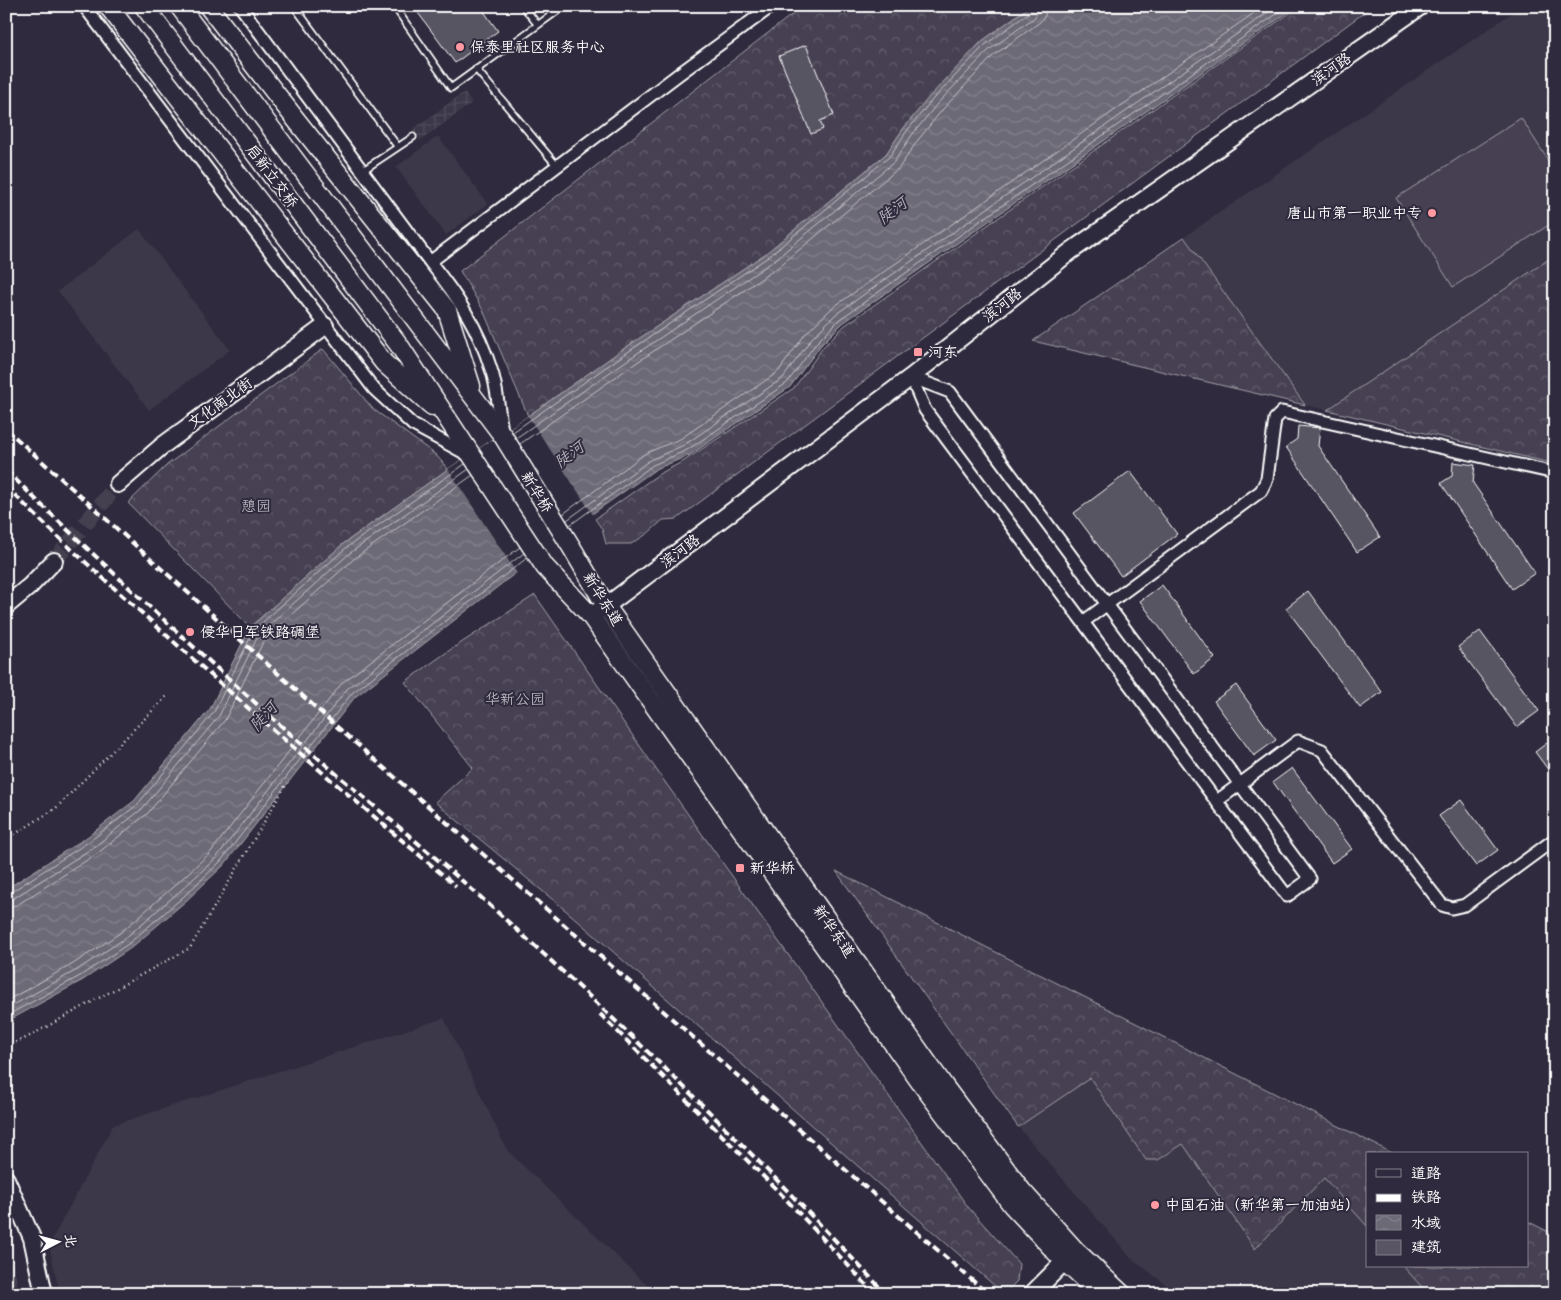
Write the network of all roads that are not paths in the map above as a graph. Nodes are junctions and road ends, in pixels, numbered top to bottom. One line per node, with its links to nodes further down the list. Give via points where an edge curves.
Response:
1 (84, 6): 20 (street)
2 (108, 6): 23 (main road, 启新立交桥, via 384,364)
3 (144, 6): 23 (main road, 启新立交桥, via 399,345)
4 (179, 6): 22 (main road, 启新立交桥)
5 (208, 6): 22 (main road, via 447,310)
6 (240, 6): 18 (street)
7 (294, 6): 16 (lane)
8 (394, 6): 14 (lane, via 451,88)
9 (523, 6): 13 (lane)
10 (564, 6): 13 (lane)
11 (772, 6): 17 (street)
12 (1421, 6): 21 (main road, 滨河路, via 1071,251)
13 (538, 25): 14 (lane)
14 (476, 69): 17 (lane)
15 (413, 137): 16 (lane)
16 (398, 147): 18 (lane)
17 (557, 166): 19 (street)
18 (362, 171): 19 (street)
19 (430, 262): 24 (street, via 456,294 492,370)
20 (325, 326): 25 (street, via 374,389 413,425); 27 (main road, 文化南北街, via 162,446)
21 (911, 377): 30 (street, via 950,392); 32 (main road, 滨河路); 33 (street, via 926,410)
22 (475, 398): 24 (main road)
23 (449, 422): 25 (main road)
24 (503, 436): 28 (main road, 新华桥)
25 (473, 458): 32 (main road, 新华东道, via 545,567)
26 (1555, 473): 30 (street, via 1282,412 1275,419 1267,479 1262,491)
27 (118, 484)
28 (572, 548): 32 (main road, 新华东道)
29 (54, 560): 31 (main road)
30 (1107, 604): 33 (street); 34 (street)
31 (6, 606)
32 (598, 611): 38 (main road, 新华东道)
33 (1083, 622): 35 (street)
34 (1239, 784): 35 (street); 35 (street, via 1310,879 1287,896); 36 (street, via 1298,741 1322,750 1442,905 1452,908 1465,905)
35 (1217, 801)
36 (1555, 839)
37 (6, 1180): 39 (main road, via 32,1238)
38 (1070, 1256): 40 (main road); 41 (main road, 新华东道); 42 (main road, 新华东道)
39 (44, 1294)
40 (1032, 1294)
41 (1100, 1294)
42 (1122, 1294)

